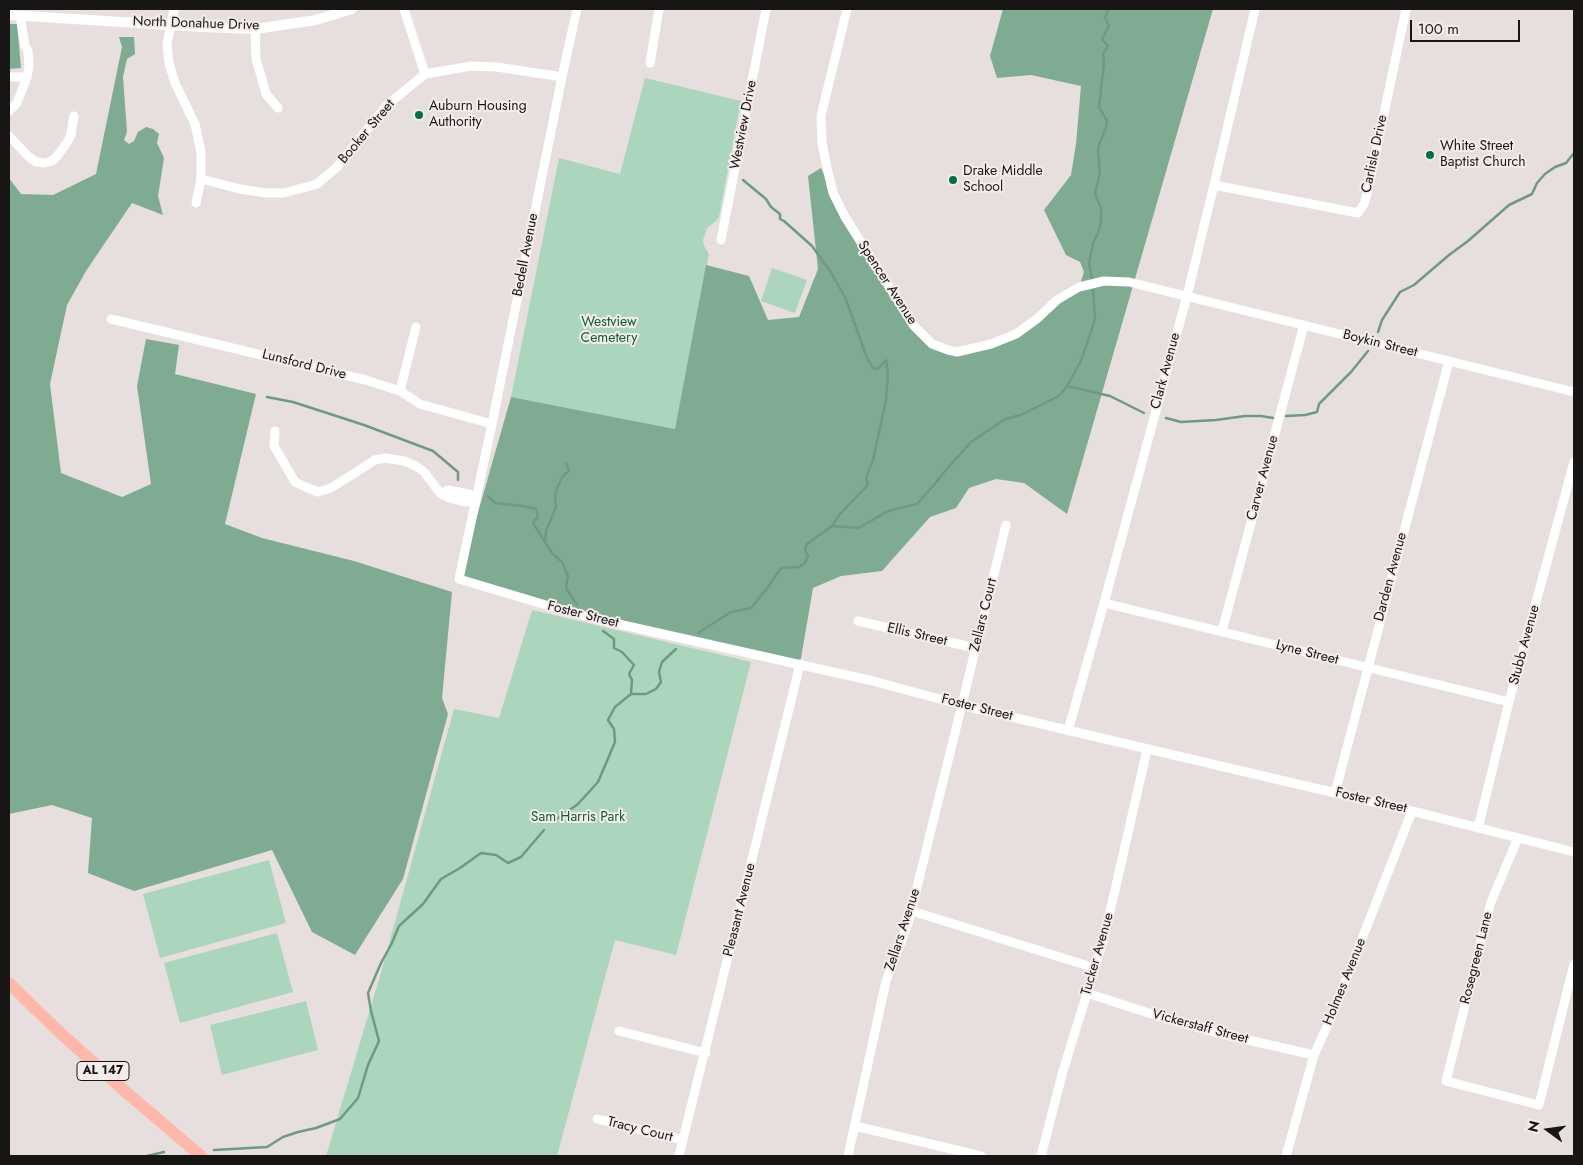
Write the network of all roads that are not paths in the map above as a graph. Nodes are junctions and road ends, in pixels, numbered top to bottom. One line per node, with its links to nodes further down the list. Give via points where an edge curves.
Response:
1 (174, 9): 12 (street)
2 (352, 9): 13 (street, North Donahue Drive, via 316,20)
3 (404, 9): 15 (street)
4 (577, 9): 18 (street, Bedell Avenue)
5 (660, 9): 14 (street)
6 (766, 9): 26 (street, Westview Drive)
7 (847, 9): 27 (street, Spencer Avenue, via 821,116 822,142 833,193 914,326 932,344 957,352 991,344 1016,334 1079,286 1104,281 1129,282)
8 (1255, 9): 24 (street, Clark Avenue)
9 (1406, 9): 24 (street, Carlisle Drive, via 1367,194 1358,213)
10 (9, 15): 11 (street, North Donahue Drive)
11 (22, 16): 12 (street, North Donahue Drive); 17 (street, via 28,51)
12 (170, 26): 13 (street, North Donahue Drive); 23 (street, via 167,44 169,63 195,124 201,152)
13 (254, 28): 19 (street, via 260,76 266,94)
14 (650, 64)
15 (424, 74): 18 (street, Booker Street, via 471,66); 23 (street, Booker Street, via 386,105 338,167 317,184 266,194)
16 (9, 77): 17 (street)
17 (27, 77): 20 (street)
18 (562, 77): 34 (street, Bedell Avenue)
19 (278, 108)
20 (9, 111)
21 (74, 116): 22 (street, via 68,142 58,156 44,163 29,158)
22 (9, 136)
23 (201, 178): 25 (street)
24 (1214, 185): 27 (street, Clark Avenue)
25 (196, 203)
26 (721, 240)
27 (1187, 296): 29 (street, Boykin Street); 39 (street, Clark Avenue)
28 (111, 319): 32 (street, Lunsford Drive)
29 (1304, 325): 31 (street, Boykin Street); 41 (street, Carver Avenue)
30 (416, 327): 32 (street)
31 (1449, 361): 33 (street, Boykin Street); 44 (street, Darden Avenue)
32 (400, 391): 34 (street, Lunsford Drive, via 420,404)
33 (1574, 392)
34 (492, 424): 37 (street, Bedell Avenue)
35 (275, 431): 37 (street, via 274,446 295,482 306,488 318,492 331,488 375,460 385,458 416,466 441,494 448,490 469,494)
36 (1574, 462): 45 (street, Stubb Avenue)
37 (476, 501): 43 (street, Foster Street, via 459,579 546,606)
38 (1006, 525): 42 (street, Zellars Court)
39 (1104, 603): 41 (street, Lyne Street); 47 (street, Clark Avenue)
40 (858, 621): 42 (street, Ellis Street)
41 (1222, 632): 44 (street, Lyne Street)
42 (975, 648): 46 (street, Zellars Court)
43 (800, 664): 46 (street, Foster Street); 60 (street, Pleasant Avenue)
44 (1367, 668): 45 (street, Lyne Street); 49 (street, Darden Avenue)
45 (1509, 702): 51 (street, Stubb Avenue)
46 (962, 705): 47 (street, Foster Street); 54 (street, Zellars Avenue)
47 (1068, 731): 48 (street, Foster Street)
48 (1147, 750): 49 (street, Foster Street); 56 (street, Tucker Avenue)
49 (1335, 793): 50 (street, Foster Street)
50 (1412, 811): 51 (street, Foster Street); 61 (street, Holmes Avenue)
51 (1478, 828): 52 (street, Foster Street)
52 (1518, 838): 53 (street, Foster Street); 55 (street, Rosegreen Lane, via 1491,902 1446,1081 1539,1105)
53 (1574, 852)
54 (912, 911): 56 (street); 63 (street, Zellars Avenue, via 886,981)
55 (1574, 964)
56 (1095, 968): 58 (street, Tucker Avenue)
57 (9, 983): 65 (main road, AL 147, via 85,1055)
58 (1087, 993): 61 (street, Vickerstaff Street, via 1167,1019); 69 (street, Tucker Avenue)
59 (619, 1031): 60 (street)
60 (706, 1053): 64 (street, Pleasant Avenue)
61 (1314, 1055): 70 (street, Holmes Avenue)
62 (597, 1119): 64 (street, Tracy Court)
63 (855, 1126): 67 (street, Zellars Avenue); 68 (street)
64 (683, 1140): 66 (street, Pleasant Avenue)
65 (201, 1156)
66 (679, 1156)
67 (848, 1156)
68 (981, 1156)
69 (1041, 1156)
70 (1286, 1156)

